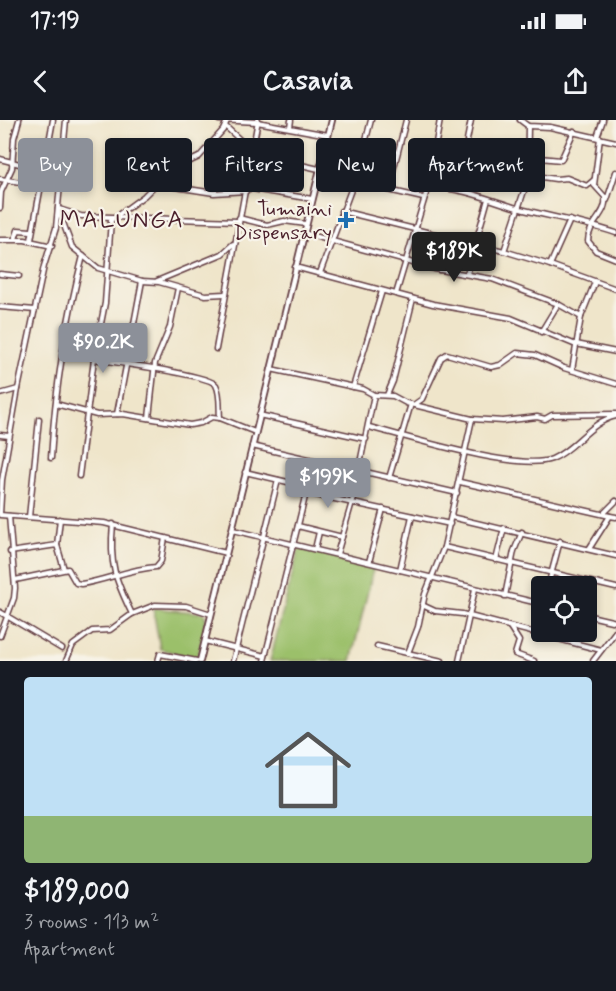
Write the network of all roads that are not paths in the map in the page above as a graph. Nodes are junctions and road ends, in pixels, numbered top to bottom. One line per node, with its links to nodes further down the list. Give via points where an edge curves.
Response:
1 (19, 120): 35 (street)
2 (52, 120): 21 (street)
3 (66, 120): 58 (street)
4 (219, 120): 15 (street)
5 (291, 120): 17 (street)
6 (332, 120): 20 (street)
7 (371, 120): 25 (street)
8 (406, 120): 33 (street)
9 (440, 120): 26 (street)
10 (471, 120): 27 (street)
11 (520, 120): 16 (street)
12 (550, 120): 18 (street)
13 (603, 120): 29 (street)
14 (257, 121): 15 (street); 17 (street); 23 (street)
15 (226, 124): 22 (street); 34 (street)
16 (528, 126): 18 (street); 28 (street)
17 (290, 127): 20 (street)
18 (548, 127): 19 (street)
19 (573, 131): 29 (street); 31 (street, via 561,160)
20 (328, 135): 24 (street)
21 (49, 138)
22 (241, 138)
23 (254, 138)
24 (327, 138)
25 (366, 138)
26 (437, 138)
27 (467, 138)
28 (528, 138)
29 (599, 138): 30 (street); 41 (street)
30 (616, 142)
31 (545, 158)
32 (0, 159): 35 (street)
33 (396, 159)
34 (192, 160)
35 (13, 162): 36 (street); 40 (street)
36 (18, 163)
37 (616, 172): 56 (street)
38 (545, 178): 41 (street, via 567,177 587,186)
39 (0, 179): 40 (street)
40 (7, 180): 42 (street); 57 (street)
41 (594, 180): 56 (street, via 595,188)
42 (18, 182)
43 (316, 182): 54 (street)
44 (396, 191): 53 (street)
45 (39, 192): 67 (street)
46 (148, 192): 61 (street)
47 (245, 192): 62 (street)
48 (266, 192): 54 (street)
49 (350, 192): 60 (street)
50 (426, 192): 53 (street)
51 (462, 192): 55 (street)
52 (524, 192): 59 (street)
53 (423, 198): 66 (street)
54 (312, 199): 64 (street)
55 (488, 199): 59 (street); 76 (street)
56 (606, 200): 65 (street)
57 (0, 208)
58 (58, 208): 61 (street, via 81,216); 77 (street); 79 (street, via 71,246)
59 (520, 208): 63 (street); 78 (street)
60 (342, 211): 66 (street); 74 (street)
61 (113, 218): 62 (street); 85 (street)
62 (239, 219): 64 (street, via 267,225 284,221); 75 (street)
63 (570, 220): 65 (street); 82 (street)
64 (306, 224): 68 (street)
65 (593, 224): 69 (street); 80 (street, via 588,234 590,244 596,251)
66 (415, 229): 70 (street); 81 (street)
67 (31, 231): 72 (street, via 18,230); 73 (street)
68 (303, 233): 74 (street); 83 (street)
69 (616, 233)
70 (442, 236): 76 (street); 84 (street)
71 (0, 240): 72 (street)
72 (15, 240): 73 (street)
73 (31, 240): 77 (street)
74 (332, 240): 81 (street); 86 (street)
75 (235, 243): 91 (street, via 222,254); 96 (street)
76 (477, 245): 78 (street); 88 (street)
77 (52, 246): 101 (street)
78 (504, 251): 82 (street)
79 (83, 256): 85 (street); 118 (street, via 68,317)
80 (616, 259)
81 (406, 261): 84 (street); 97 (street)
82 (550, 265): 92 (street)
83 (295, 267): 86 (street); 110 (street)
84 (439, 270): 88 (street)
85 (107, 271): 90 (street); 107 (street)
86 (320, 273): 95 (street)
87 (0, 274): 89 (street)
88 (467, 274): 99 (street, via 492,279)
89 (19, 276)
90 (142, 281): 91 (street); 108 (street)
91 (156, 282): 93 (street)
92 (595, 282): 94 (street); 102 (street)
93 (178, 288): 96 (street, via 208,295); 109 (street)
94 (616, 290)
95 (382, 291): 97 (street); 113 (street)
96 (225, 294): 105 (street)
97 (396, 294): 98 (street)
98 (413, 299): 103 (street, via 511,318); 117 (street)
99 (558, 304): 102 (street); 103 (street)
100 (0, 307): 101 (street)
101 (35, 310): 114 (street)
102 (581, 317): 104 (street)
103 (541, 332): 104 (street)
104 (576, 344): 106 (street); 111 (street)
105 (216, 349)
106 (616, 352)
107 (94, 359): 108 (street); 120 (street)
108 (126, 365): 109 (street); 121 (street)
109 (155, 369): 124 (street); 125 (street, via 213,382)
110 (271, 369): 113 (street); 122 (street)
111 (572, 370): 112 (street); 119 (street, via 519,352 491,367 445,354 422,399)
112 (616, 384)
113 (353, 387): 116 (street)
114 (18, 388): 115 (street); 131 (street)
115 (0, 394)
116 (374, 395): 117 (street); 128 (street)
117 (387, 396): 119 (street)
118 (56, 404): 120 (street); 136 (street)
119 (413, 404): 127 (street); 132 (street)
120 (88, 412): 121 (street, via 102,416); 140 (street)
121 (117, 414): 124 (street)
122 (260, 415): 129 (street); 133 (street)
123 (616, 415): 127 (street); 135 (street, via 582,435 564,452 538,463)
124 (150, 418): 125 (street, via 190,425)
125 (220, 418): 129 (street)
126 (39, 419): 155 (street)
127 (472, 419): 135 (street)
128 (369, 428): 132 (street); 133 (street)
129 (255, 432): 134 (street)
130 (0, 435): 131 (street)
131 (9, 436): 151 (street)
132 (403, 436): 135 (street); 141 (street)
133 (366, 440): 138 (street)
134 (251, 446): 137 (street); 139 (street)
135 (467, 451): 143 (street)
136 (51, 458)
137 (314, 460): 138 (street); 144 (street)
138 (357, 471): 141 (street); 148 (street)
139 (245, 472): 142 (street); 163 (street)
140 (79, 476)
141 (389, 478): 146 (street)
142 (278, 480): 144 (street); 168 (street)
143 (460, 482): 146 (street); 150 (street)
144 (309, 487): 145 (street)
145 (307, 493): 148 (street); 161 (street)
146 (457, 493): 156 (street)
147 (616, 501): 150 (street)
148 (352, 502): 149 (street); 167 (street)
149 (383, 509): 153 (street); 180 (street)
150 (603, 514): 154 (street)
151 (0, 515): 152 (street)
152 (9, 516): 155 (street); 175 (street)
153 (412, 516): 160 (street); 183 (street)
154 (610, 516): 157 (street); 174 (street)
155 (29, 517): 158 (street)
156 (451, 517): 160 (street); 162 (street)
157 (616, 517)
158 (60, 519): 159 (street); 171 (street)
159 (113, 524): 166 (street); 186 (street)
160 (450, 524): 172 (street)
161 (298, 526): 164 (street); 170 (street)
162 (504, 528): 165 (street); 179 (street)
163 (233, 530): 168 (street); 176 (street)
164 (319, 532): 167 (street); 173 (street)
165 (522, 532): 169 (street); 181 (street)
166 (165, 537): 176 (street); 186 (street, via 159,565)
167 (342, 537): 177 (street)
168 (264, 538): 170 (street); 207 (street)
169 (560, 541): 174 (street); 184 (street)
170 (293, 544): 173 (street); 210 (street)
171 (57, 545): 175 (street); 182 (street)
172 (444, 547): 179 (street); 187 (street)
173 (315, 549): 177 (street)
174 (589, 549): 178 (street)
175 (10, 552): 188 (street)
176 (226, 554): 196 (street)
177 (337, 554): 180 (street)
178 (616, 556)
179 (496, 560): 181 (street)
180 (369, 562): 183 (street)
181 (513, 564): 184 (street); 191 (street)
182 (64, 569): 186 (street, via 71,571 78,584); 188 (street)
183 (400, 570): 187 (street)
184 (551, 573): 185 (street); 190 (street)
185 (550, 576)
186 (114, 577): 195 (street)
187 (433, 577): 189 (street); 193 (street)
188 (15, 580): 197 (street)
189 (475, 588): 191 (street); 198 (street)
190 (616, 588)
191 (505, 596): 192 (street)
192 (531, 602)
193 (422, 605): 198 (street); 209 (street)
194 (0, 612): 197 (street)
195 (132, 614): 196 (street, via 155,605 186,606); 211 (street, via 111,630 96,629 79,640)
196 (211, 614): 204 (street)
197 (7, 616): 203 (street); 206 (street)
198 (470, 617): 201 (street); 216 (street)
199 (597, 618): 200 (street)
200 (616, 622)
201 (510, 627): 208 (street); 217 (street, via 519,640 515,654)
202 (616, 631): 208 (street)
203 (0, 636)
204 (205, 641): 207 (street); 213 (street)
205 (377, 646): 209 (street)
206 (62, 649)
207 (236, 649): 210 (street); 214 (street)
208 (601, 650): 218 (street)
209 (408, 653): 215 (street)
210 (264, 658)
211 (66, 661)
212 (158, 661): 213 (street, via 160,654)
213 (198, 661)
214 (233, 661)
215 (442, 661)
216 (459, 661)
217 (534, 661)
218 (593, 661)

